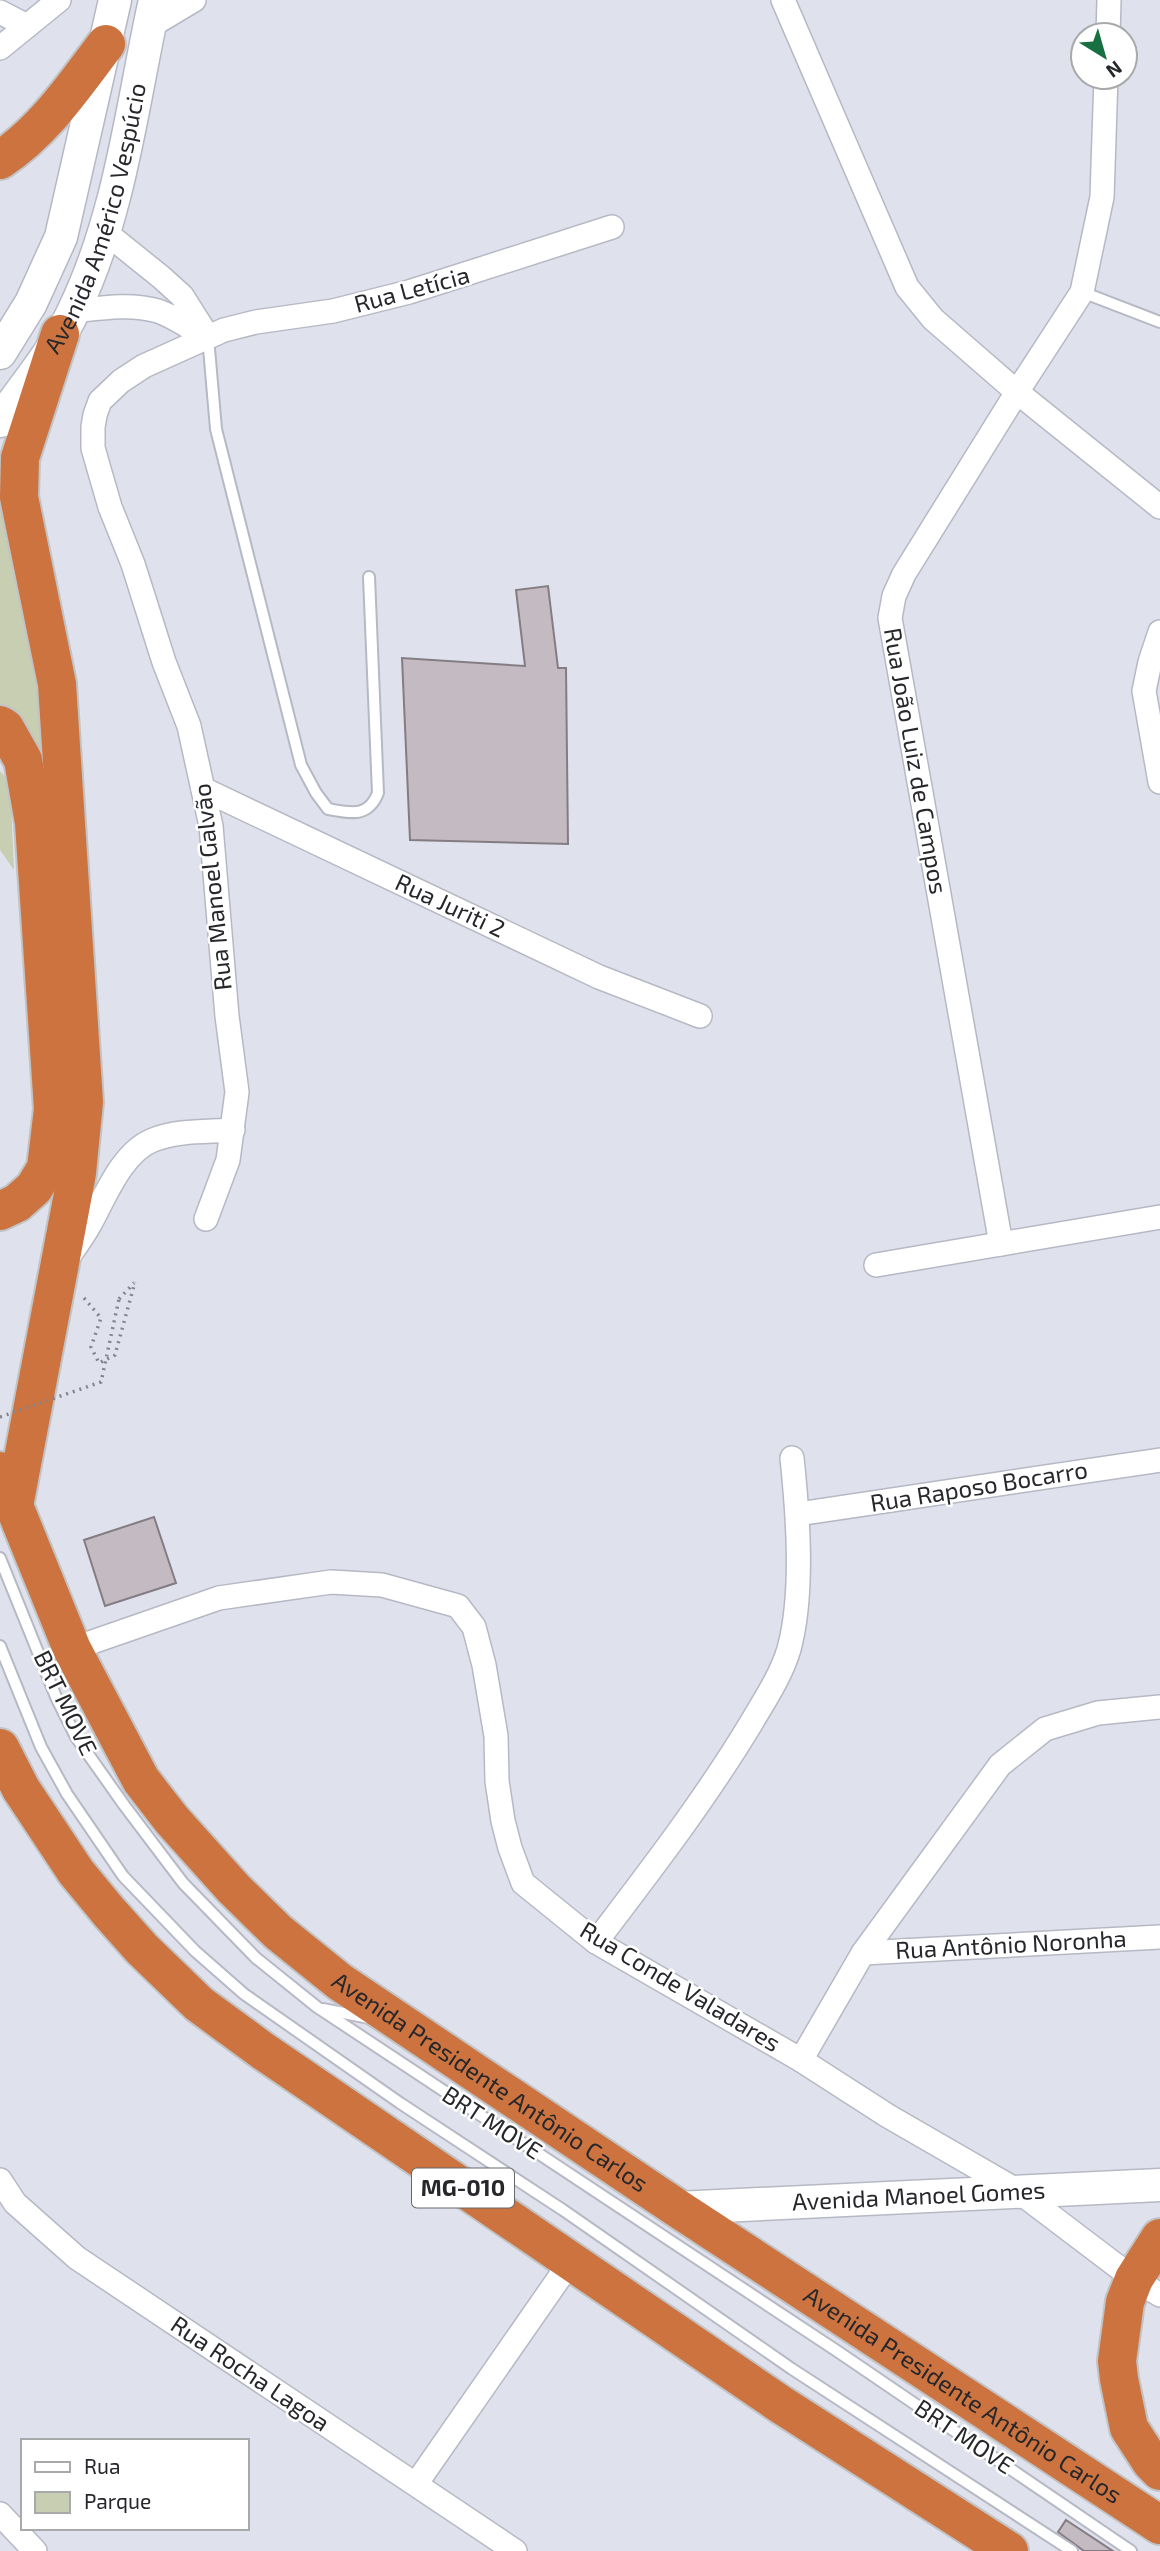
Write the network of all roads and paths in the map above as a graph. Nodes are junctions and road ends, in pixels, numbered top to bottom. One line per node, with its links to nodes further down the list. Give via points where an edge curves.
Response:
1 (60, 0): 9 (street)
2 (115, 0): 10 (main road, Avenida Américo Vespúcio)
3 (194, 0): 7 (street)
4 (783, 0): 21 (street, via 907,287 933,319)
5 (1109, 0): 8 (street)
6 (0, 12): 9 (street)
7 (152, 13): 15 (main road, Avenida Américo Vespúcio, via 124,162)
8 (1108, 21)
9 (27, 26): 11 (street)
10 (106, 44): 13 (highway, via 56,110); 20 (main road, Avenida Américo Vespúcio, via 61,237 31,303)
11 (0, 48)
12 (1106, 91): 16 (street, Rua João Luiz de Campos, via 1102,197)
13 (0, 160)
14 (612, 227): 19 (street, Rua Letícia, via 409,292 334,311 256,322)
15 (105, 232): 18 (main road, Avenida Américo Vespúcio); 19 (street, via 182,296)
16 (1082, 292): 17 (lane); 21 (street, Rua João Luiz de Campos)
17 (1160, 322)
18 (67, 323): 19 (street, via 111,307 150,310); 23 (main road, Avenida Américo Vespúcio); 37 (highway, via 20,458 19,497 57,684 85,1102 77,1174)
19 (208, 337): 22 (street, Rua Letícia, via 144,366); 25 (lane, via 216,429 301,765 328,809 350,813 373,805 378,793)
20 (0, 354)
21 (1017, 392): 24 (street); 35 (street, Rua João Luiz de Campos, via 904,574 890,618)
22 (100, 401): 29 (street, Rua Manoel Galvão, via 93,448 189,726)
23 (0, 421)
24 (1160, 507)
25 (369, 577)
26 (1160, 632): 28 (street, via 1144,691)
27 (0, 725): 32 (highway, via 23,760 34,823 52,1109 46,1168 34,1188)
28 (1160, 782)
29 (203, 789): 30 (street, Rua Juriti 2, via 598,977); 31 (street, Rua Manoel Galvão, via 211,826 237,1092)
30 (700, 1016)
31 (233, 1130): 34 (street, Rua Manoel Galvão, via 228,1160); 37 (street, via 166,1135 137,1151 118,1172)
32 (0, 1212)
33 (1160, 1217): 35 (street)
34 (206, 1219)
35 (1001, 1244): 36 (street)
36 (876, 1265)
37 (55, 1281): 38 (path, bridge, via 79,1294 102,1318 91,1347 99,1363 115,1355 135,1282 119,1299 101,1382); 42 (highway)
38 (0, 1417)
39 (792, 1458): 43 (street)
40 (1160, 1460): 43 (street, Rua Raposo Bocarro)
41 (0, 1471): 42 (highway, Avenida Presidente Antônio Carlos)
42 (13, 1506): 46 (highway, Avenida Presidente Antônio Carlos)
43 (798, 1514): 50 (street, via 796,1611 788,1651 770,1690 721,1774)
44 (0, 1558): 52 (lane, BRT MOVE, via 76,1737 124,1805 183,1883 256,1958)
45 (0, 1646): 70 (lane, BRT MOVE, via 67,1794 123,1876 244,1994 797,2373)
46 (72, 1649): 50 (street, Rua Conde Valadares, via 219,1598 331,1582 382,1585 458,1606 474,1627 484,1665 503,1821 523,1883); 53 (highway, Avenida Presidente Antônio Carlos, via 141,1780 172,1820 278,1932)
47 (1160, 1707): 51 (street, via 1098,1713 1045,1729 1000,1765)
48 (3, 1757): 61 (highway, MG-010, via 76,1872 142,1949 199,2004)
49 (1160, 1937): 51 (street, Rua Antônio Noronha)
50 (596, 1942): 54 (street, Rua Conde Valadares)
51 (863, 1953): 54 (street)
52 (317, 2007): 53 (lane); 71 (lane, BRT MOVE)
53 (405, 2026): 58 (highway, Avenida Presidente Antônio Carlos)
54 (801, 2060): 57 (street, Rua Conde Valadares)
55 (0, 2180): 59 (street, Rua Rocha Lagoa)
56 (1160, 2185): 57 (main road, Avenida Manoel Gomes)
57 (1018, 2190): 58 (main road, Avenida Manoel Gomes); 62 (street, Rua Conde Valadares)
58 (677, 2208): 66 (highway, Avenida Presidente Antônio Carlos)
59 (8, 2210): 64 (street, Rua Rocha Lagoa)
60 (1160, 2238): 62 (highway)
61 (571, 2261): 64 (street); 67 (highway, MG-010)
62 (1147, 2287): 63 (highway, via 1125,2302 1118,2345 1119,2379 1129,2428)
63 (1160, 2471)
64 (416, 2484): 69 (street, Rua Rocha Lagoa)
65 (0, 2514): 68 (street)
66 (1160, 2525)
67 (1004, 2549)
68 (35, 2551)
69 (515, 2551)
70 (1072, 2551)
71 (1131, 2551)

